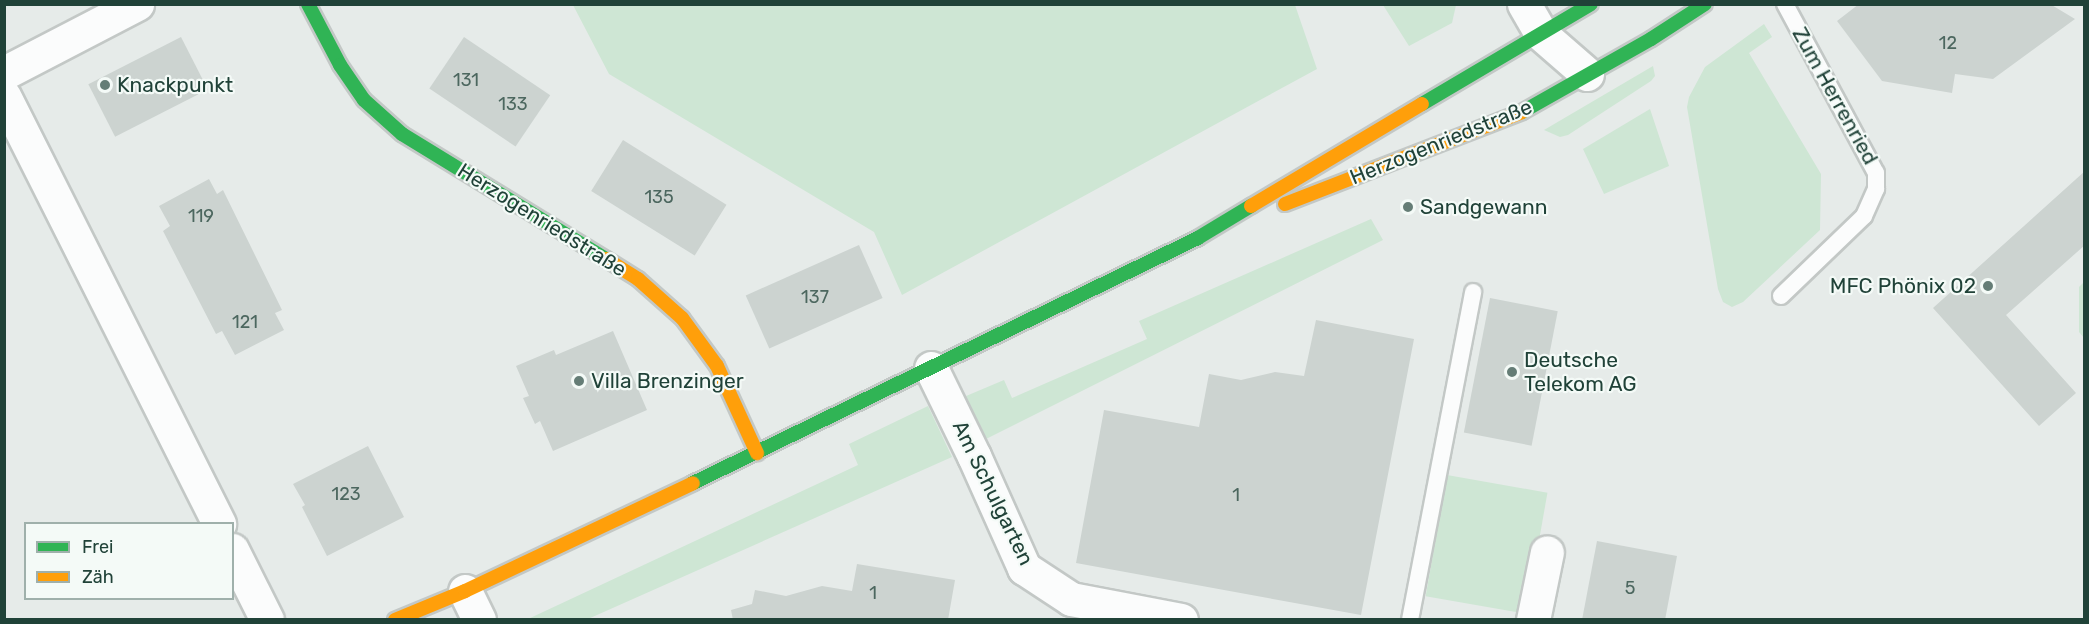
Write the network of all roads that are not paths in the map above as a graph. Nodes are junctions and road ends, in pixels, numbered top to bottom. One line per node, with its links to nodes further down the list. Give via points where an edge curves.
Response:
1 (137, 4): 8 (street)
2 (308, 4): 15 (street, Herzogenriedstraße, via 340,65 364,100 402,134 638,279 682,318 717,366)
3 (1524, 4): 7 (street)
4 (1705, 4): 9 (street, Herzogenriedstraße)
5 (1785, 4): 13 (lane, Zum Herrenried, via 1876,173 1876,189 1864,216)
6 (1580, 8): 7 (street, Herzogenriedstraße); 9 (street)
7 (1541, 34): 9 (street); 11 (street, Herzogenriedstraße)
8 (4, 73)
9 (1587, 75): 11 (street, Herzogenriedstraße, via 1517,115)
10 (4, 96): 16 (street)
11 (1198, 238): 14 (street, Herzogenriedstraße)
12 (1473, 292): 24 (lane)
13 (1781, 296)
14 (931, 368): 15 (street, Herzogenriedstraße); 23 (street, Am Schulgarten, via 1024,568 1071,599)
15 (757, 453): 19 (street, Herzogenriedstraße)
16 (218, 522)
17 (1546, 552): 25 (street)
18 (234, 554): 20 (street)
19 (465, 591): 21 (street, Herzogenriedstraße); 22 (street)
20 (267, 620)
21 (395, 620)
22 (479, 620)
23 (1181, 620)
24 (1410, 620)
25 (1533, 620)

